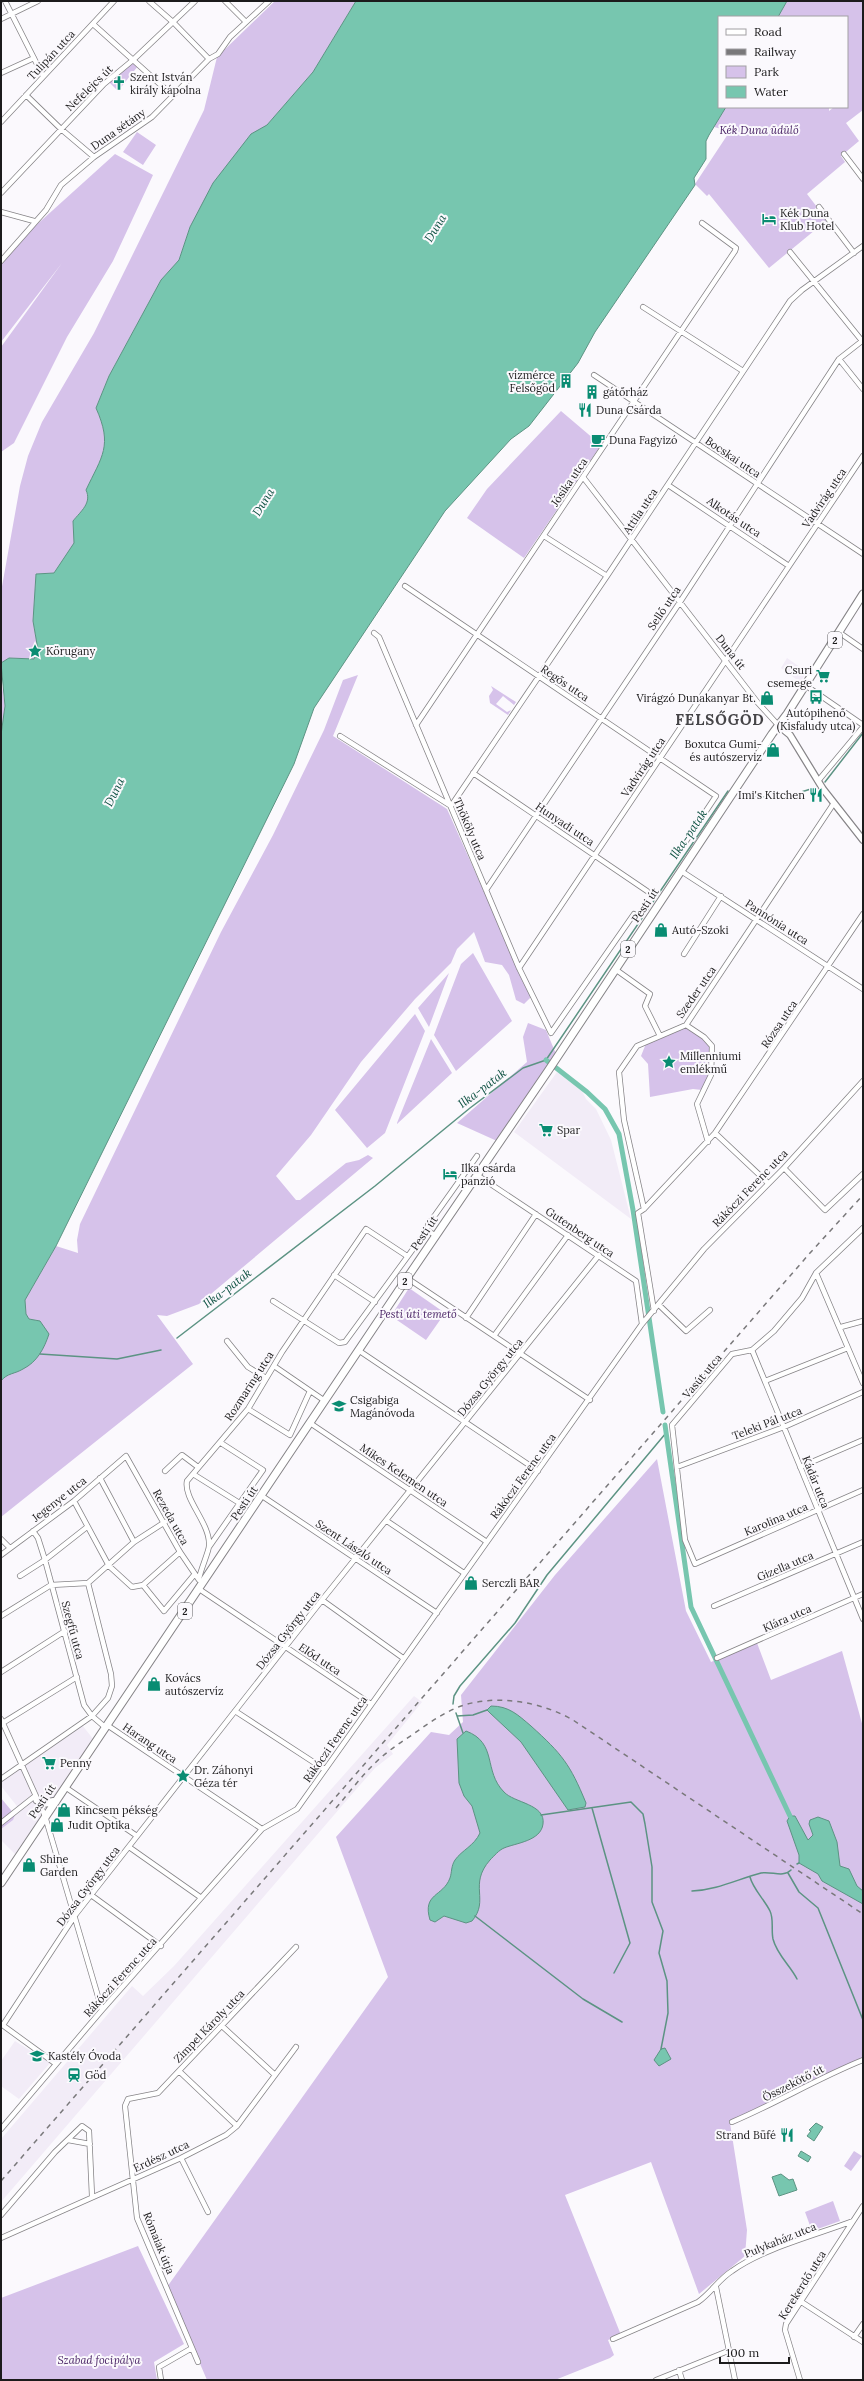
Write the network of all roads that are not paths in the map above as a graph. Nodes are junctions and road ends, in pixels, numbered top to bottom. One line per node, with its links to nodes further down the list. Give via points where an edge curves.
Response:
1 (5, 1): 8 (street)
2 (38, 1): 8 (street)
3 (114, 1): 12 (street, Tulipán utca)
4 (149, 1): 11 (street)
5 (194, 1): 11 (street, Nefelejcs út)
6 (225, 1): 10 (street)
7 (269, 1): 10 (street, Duna sétány)
8 (12, 14): 9 (street); 13 (street)
9 (1, 19)
10 (246, 22): 14 (street, Duna sétány, via 230,37 218,54)
11 (174, 23): 14 (street); 15 (street, Nefelejcs út)
12 (93, 24): 15 (street); 17 (street, Tulipán utca)
13 (34, 58): 16 (street); 17 (street)
14 (209, 59): 19 (street, Duna sétány)
15 (134, 60): 19 (street); 21 (street, Nefelejcs út, via 104,84)
16 (1, 73)
17 (42, 76): 18 (street, Tulipán utca)
18 (26, 95): 20 (street, Tulipán utca); 21 (street)
19 (172, 95): 23 (street, Duna sétány, via 152,117)
20 (1, 122)
21 (61, 129): 23 (street); 25 (street, Nefelejcs út)
22 (844, 154): 24 (street)
23 (94, 157): 28 (street, Duna sétány, via 61,185 46,210)
24 (863, 179)
25 (1, 193)
26 (819, 208): 32 (street)
27 (1, 212): 28 (street)
28 (34, 221): 33 (street, Duna sétány)
29 (702, 223): 36 (street, Jósika utca, via 736,248)
30 (863, 246): 32 (street, Attila utca)
31 (790, 252): 34 (street)
32 (854, 253): 34 (street, Attila utca)
33 (1, 261)
34 (815, 282): 37 (street); 39 (street, Attila utca, via 790,301)
35 (643, 307): 36 (street)
36 (682, 332): 39 (street); 42 (street, Jósika utca)
37 (862, 341): 38 (street, Sellő utca)
38 (839, 359): 41 (street); 46 (street, Sellő utca)
39 (743, 371): 43 (street, Attila utca)
40 (594, 375): 42 (street, Bocskai utca)
41 (863, 389)
42 (635, 402): 43 (street, Bocskai utca); 45 (street, Jósika utca)
43 (696, 442): 46 (street, Bocskai utca); 47 (street, Attila utca)
44 (863, 456): 48 (street, Vadvirág utca)
45 (583, 477): 50 (street, Jósika utca); 51 (street, Duna út)
46 (757, 483): 48 (street, Bocskai utca); 49 (street, Sellő utca)
47 (668, 485): 49 (street, Alkotás utca); 51 (street, Attila utca)
48 (818, 524): 52 (street, Bocskai utca); 53 (street, Vadvirág utca)
49 (729, 525): 53 (street, Alkotás utca); 57 (street, Sellő utca)
50 (544, 536): 54 (street); 60 (street, Jósika utca)
51 (632, 539): 54 (street, Attila utca); 57 (street, Duna út)
52 (863, 554)
53 (789, 566): 62 (street, Vadvirág utca)
54 (607, 576): 63 (street, Attila utca)
55 (404, 586): 60 (street, Regős utca)
56 (863, 594): 59 (main road, Pesti út / 2)
57 (680, 602): 62 (street, Duna út); 65 (street, Sellő utca)
58 (374, 633): 66 (street, Thököly utca, via 379,637)
59 (840, 633): 61 (street); 64 (main road, Pesti út / 2)
60 (477, 635): 63 (street, Regős utca); 66 (street, Jósika utca)
61 (863, 649)
62 (726, 661): 67 (street, Duna út); 70 (street, Vadvirág utca)
63 (538, 676): 65 (street, Regős utca); 71 (street, Attila utca)
64 (805, 686): 67 (main road, Pesti út / 2); 68 (street)
65 (601, 718): 70 (street, Regős utca); 75 (street, Sellő utca)
66 (416, 725): 74 (street, Thököly utca)
67 (779, 726): 72 (street, Duna út, via 790,735); 79 (main road, Pesti út / 2)
68 (863, 726): 72 (street)
69 (340, 736): 74 (street)
70 (660, 758): 77 (street, Regős utca, via 716,796); 78 (street, Vadvirág utca)
71 (473, 773): 74 (street, Attila utca); 75 (street, Hunyadi utca)
72 (820, 785): 73 (street, Duna út)
73 (834, 803): 76 (street, Duna út); 85 (street, Szeder utca)
74 (450, 806): 80 (street, Thököly utca)
75 (536, 815): 78 (street, Hunyadi utca); 80 (street, Sellő utca)
76 (863, 839)
77 (680, 850)
78 (595, 855): 81 (street, Hunyadi utca); 88 (street, Vadvirág utca)
79 (681, 871): 82 (street, Pannónia utca); 89 (main road, Pesti út / 2)
80 (486, 890): 88 (street, Thököly utca)
81 (647, 891)
82 (721, 896): 85 (street, Pannónia utca); 86 (street)
83 (634, 914): 88 (street, Thököly utca, via 552,1033)
84 (863, 914): 87 (street, Rózsa utca)
85 (757, 919): 87 (street, Pannónia utca); 91 (street, Szeder utca)
86 (684, 954)
87 (828, 966): 90 (street, Pannónia utca); 94 (street, Rózsa utca)
88 (519, 968)
89 (616, 969): 92 (street, via 650,994 645,1006); 99 (main road, Pesti út / 2)
90 (863, 989)
91 (686, 1025): 92 (street, Szeder utca); 95 (street, via 704,1036 712,1046 711,1075 697,1104)
92 (660, 1036): 101 (street, Szeder utca, via 637,1046 618,1075 624,1120)
93 (863, 1081): 97 (street, Rákóczi Ferenc utca)
94 (715, 1133): 95 (street, Rózsa utca); 100 (street)
95 (708, 1142): 101 (street, Rózsa utca)
96 (477, 1156): 104 (street, Pesti út)
97 (784, 1168): 98 (street, via 825,1210); 100 (street, Rákóczi Ferenc utca)
98 (863, 1174)
99 (477, 1175): 102 (street, Gutenberg utca); 106 (main road, Pesti út / 2)
100 (768, 1183): 114 (street, Rákóczi Ferenc utca, via 678,1278)
101 (644, 1209): 116 (street, via 638,1213)
102 (536, 1214): 105 (street, Gutenberg utca); 117 (street)
103 (863, 1228): 109 (street, Vasút utca)
104 (427, 1230): 106 (street); 108 (street, Pesti út)
105 (568, 1235): 107 (street, Gutenberg utca); 122 (street)
106 (436, 1236): 111 (main road, Pesti út / 2)
107 (599, 1255): 120 (street, Gutenberg utca, via 636,1280); 127 (street, Dózsa György utca)
108 (407, 1256): 110 (street, Rozmaring utca, via 366,1229); 113 (street, Pesti út)
109 (816, 1273): 121 (street); 126 (street, Vasút utca, via 802,1298 774,1331)
110 (334, 1275): 113 (street); 118 (street, Rozmaring utca)
111 (407, 1278): 117 (street); 125 (main road, Pesti út / 2)
112 (273, 1301): 118 (street)
113 (375, 1302): 118 (street, Pesti út, via 360,1324 342,1343)
114 (659, 1305): 115 (street, via 686,1331); 116 (street, Rákóczi Ferenc utca)
115 (710, 1310)
116 (654, 1311): 120 (street, Rákóczi Ferenc utca)
117 (466, 1318): 122 (street)
118 (303, 1321): 128 (street, Rozmaring utca)
119 (863, 1321): 121 (street)
120 (642, 1324): 134 (street, Rákóczi Ferenc utca)
121 (841, 1327): 124 (street)
122 (494, 1336): 127 (street)
123 (227, 1341): 129 (street, via 248,1367)
124 (848, 1348): 130 (street); 131 (street)
125 (358, 1350): 135 (main road, Pesti út / 2); 137 (street)
126 (752, 1350): 130 (street, Kádár utca); 144 (street, Vasút utca, via 732,1354 672,1425)
127 (521, 1354): 134 (street); 137 (street, Dózsa György utca)
128 (274, 1366): 129 (street, Rozmaring utca); 132 (street)
129 (266, 1378): 136 (street, Rozmaring utca)
130 (765, 1381): 139 (street, Kádár utca)
131 (863, 1383)
132 (310, 1390): 135 (street); 136 (street, via 290,1435)
133 (863, 1392): 139 (street, Teleki Pál utca)
134 (590, 1400): 146 (street, Rákóczi Ferenc utca)
135 (325, 1401): 138 (main road, Pesti út / 2)
136 (248, 1409): 141 (street, Rozmaring utca)
137 (465, 1422): 146 (street); 150 (street, Dózsa György utca)
138 (310, 1423): 150 (street, Mikes Kelemen utca); 152 (main road, Pesti út / 2)
139 (784, 1427): 144 (street, Teleki Pál utca); 145 (street, Kádár utca)
140 (863, 1440): 145 (street)
141 (221, 1443): 143 (street, Rozmaring utca); 154 (street, Pesti út, via 263,1470)
142 (126, 1456): 149 (street, Jegenye utca); 157 (street, Rezeda utca)
143 (198, 1467): 147 (street, via 182,1455); 148 (street, Rozmaring utca)
144 (677, 1467): 171 (street, Vasút utca, via 685,1540)
145 (800, 1467): 155 (street, Kádár utca)
146 (538, 1471): 162 (street, Rákóczi Ferenc utca)
147 (165, 1472)
148 (193, 1474): 154 (street); 164 (street, Rozmaring utca, via 187,1481 186,1490 204,1525)
149 (100, 1478): 153 (street, Jegenye utca); 161 (street)
150 (411, 1490): 156 (street, Dózsa György utca); 162 (street, Mikes Kelemen utca)
151 (863, 1490): 155 (street, Karolina utca)
152 (262, 1496): 169 (street, Szent László utca); 177 (main road, Pesti út / 2)
153 (74, 1502): 158 (street); 159 (street, Jegenye utca)
154 (240, 1504): 164 (street, Pesti út)
155 (818, 1511): 167 (street, Kádár utca); 171 (street, Karolina utca)
156 (387, 1521): 169 (street, Dózsa György utca); 173 (street)
157 (165, 1522): 161 (street); 166 (street, Rezeda utca)
158 (87, 1527): 170 (street); 172 (street)
159 (33, 1531): 165 (street, Jegenye utca); 170 (street, Szegfű utca)
160 (1, 1539): 165 (street)
161 (134, 1542): 172 (street)
162 (487, 1542): 173 (street, Rákóczi Ferenc utca)
163 (863, 1542): 167 (street, Gizella utca)
164 (210, 1547): 177 (street, via 202,1562)
165 (10, 1548): 168 (street, Jegenye utca)
166 (180, 1552): 174 (street, Rezeda utca); 179 (street)
167 (836, 1554): 181 (street, Kádár utca); 183 (street, Gizella utca)
168 (1, 1555)
169 (356, 1559): 182 (street, Dózsa György utca); 184 (street, Szent László utca)
170 (46, 1560): 175 (street); 178 (street, Szegfű utca)
171 (695, 1564)
172 (109, 1566): 176 (street); 179 (street, via 132,1586)
173 (464, 1573): 184 (street, Rákóczi Ferenc utca)
174 (194, 1575): 177 (street, Rezeda utca); 179 (street, via 164,1611)
175 (20, 1576)
176 (88, 1583): 178 (street); 195 (street, via 112,1686 108,1698)
177 (200, 1584): 188 (street, Előd utca); 197 (main road, Pesti út / 2)
178 (51, 1585): 185 (street); 187 (street, Szegfű utca)
179 (144, 1585)
180 (863, 1594): 181 (street, Klára utca)
181 (854, 1598): 186 (street, Kádár utca); 190 (street, Klára utca)
182 (322, 1600): 188 (street, Dózsa György utca); 189 (street)
183 (714, 1606)
184 (437, 1613): 189 (street, Rákóczi Ferenc utca)
185 (1, 1616)
186 (863, 1619)
187 (65, 1631): 191 (street); 192 (street, Szegfű utca)
188 (286, 1646): 193 (street, Előd utca); 194 (street, Dózsa György utca)
189 (403, 1658): 193 (street, Rákóczi Ferenc utca)
190 (717, 1658)
191 (1, 1672)
192 (77, 1677): 195 (street, Szegfű utca, via 84,1705); 196 (street)
193 (370, 1704): 199 (street, Rákóczi Ferenc utca)
194 (236, 1711): 199 (street); 200 (street, Dózsa György utca)
195 (92, 1716): 197 (street, Szegfű utca); 198 (street)
196 (2, 1722): 198 (street)
197 (106, 1727): 200 (street, Harang utca); 202 (main road, Pesti út / 2)
198 (21, 1765): 201 (street); 203 (street)
199 (324, 1769): 207 (street, Rákóczi Ferenc utca, via 297,1809)
200 (184, 1777): 207 (street, Harang utca); 208 (street, Dózsa György utca)
201 (1, 1779)
202 (65, 1787): 204 (main road, Pesti út / 2); 208 (street)
203 (36, 1798): 204 (main road, via 46,1803); 205 (street); 206 (street)
204 (56, 1801): 205 (main road, Pesti út / 2)
205 (45, 1816): 210 (main road, Pesti út / 2); 213 (street)
206 (1, 1824)
207 (262, 1829): 212 (street, Rákóczi Ferenc utca)
208 (137, 1836): 209 (street, Dózsa György utca)
209 (129, 1847): 211 (street, Dózsa György utca); 212 (street)
210 (1, 1883)
211 (91, 1895): 213 (street, Dózsa György utca); 214 (street)
212 (200, 1897): 214 (street, Rákóczi Ferenc utca)
213 (74, 1917): 216 (street); 217 (street, Dózsa György utca)
214 (161, 1946): 216 (street, Rákóczi Ferenc utca)
215 (296, 1947): 218 (street, Zimpel Károly utca)
216 (102, 2010): 221 (street, Rákóczi Ferenc utca)
217 (2, 2025): 221 (street)
218 (222, 2026): 222 (street, Zimpel Károly utca); 223 (street)
219 (296, 2047): 223 (street, Erdész utca)
220 (863, 2060): 226 (street, Összekötő út)
221 (56, 2064): 227 (street, Rákóczi Ferenc utca)
222 (178, 2071): 224 (street, Zimpel Károly utca, via 158,2093); 228 (street)
223 (276, 2075): 228 (street, Erdész utca)
224 (126, 2101): 233 (street, Rómaiak útja)
225 (1, 2120): 227 (street)
226 (732, 2122)
227 (6, 2123): 229 (street, Rákóczi Ferenc utca)
228 (237, 2126): 232 (street, Erdész utca, via 226,2135)
229 (1, 2129)
230 (68, 2140): 231 (street); 231 (street, via 80,2126 85,2126 89,2131); 237 (street)
231 (90, 2144): 234 (street)
232 (181, 2158): 233 (street, Erdész utca); 236 (street)
233 (132, 2179): 234 (street, Erdész utca); 246 (street, Rómaiak útja, via 137,2218)
234 (92, 2196): 239 (street, Erdész utca)
235 (863, 2206): 238 (street, Kerekerdő utca)
236 (208, 2212)
237 (1, 2215)
238 (853, 2221): 240 (street, Pulykaház utca, via 753,2258 730,2271); 241 (street, Kerekerdő utca)
239 (1, 2238)
240 (716, 2287): 244 (street, Pulykaház utca, via 698,2302); 247 (street)
241 (800, 2302): 243 (street); 254 (street, Kerekerdő utca, via 790,2317 786,2330)
242 (863, 2324): 243 (street)
243 (854, 2337): 245 (street)
244 (613, 2339)
245 (863, 2342)
246 (192, 2348): 248 (street, Rómaiak útja); 250 (street, via 159,2367)
247 (728, 2351): 249 (street); 253 (street)
248 (198, 2362)
249 (678, 2370): 251 (street); 252 (street)
250 (161, 2380)
251 (656, 2380)
252 (682, 2380)
253 (735, 2380)
254 (800, 2380)

